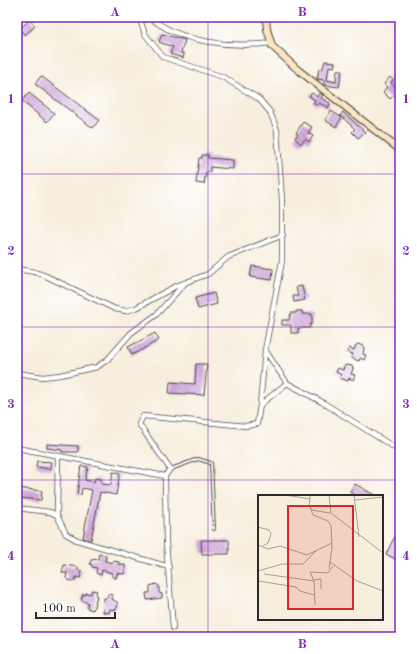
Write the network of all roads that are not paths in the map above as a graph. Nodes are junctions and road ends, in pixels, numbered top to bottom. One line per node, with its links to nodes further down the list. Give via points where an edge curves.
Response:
1 (139, 17): 6 (street, via 145,34 162,57 222,77 258,99 270,112 277,130)
2 (150, 17): 4 (street, via 168,30 195,38 233,46)
3 (266, 17): 4 (street)
4 (271, 43): 5 (street, via 297,69)
5 (400, 150)
6 (283, 235): 8 (street, via 228,258 208,274); 9 (street, via 282,261)
7 (17, 269): 8 (street, via 46,276 126,311)
8 (186, 282): 10 (street, via 156,315 131,333 107,360 97,367 43,376)
9 (265, 350): 11 (street); 12 (street)
10 (17, 373)
11 (287, 383): 12 (street); 14 (street)
12 (260, 405): 16 (street, via 257,424 246,426 143,416 139,424)
13 (17, 448): 15 (street)
14 (400, 451)
15 (58, 456): 17 (street); 19 (street)
16 (170, 469): 17 (street); 20 (lane, via 198,459 211,463)
17 (165, 476): 21 (street)
18 (17, 508): 19 (street, via 50,512)
19 (57, 516): 21 (street, via 66,534 77,540)
20 (214, 529)
21 (169, 567): 22 (street)
22 (173, 628)

